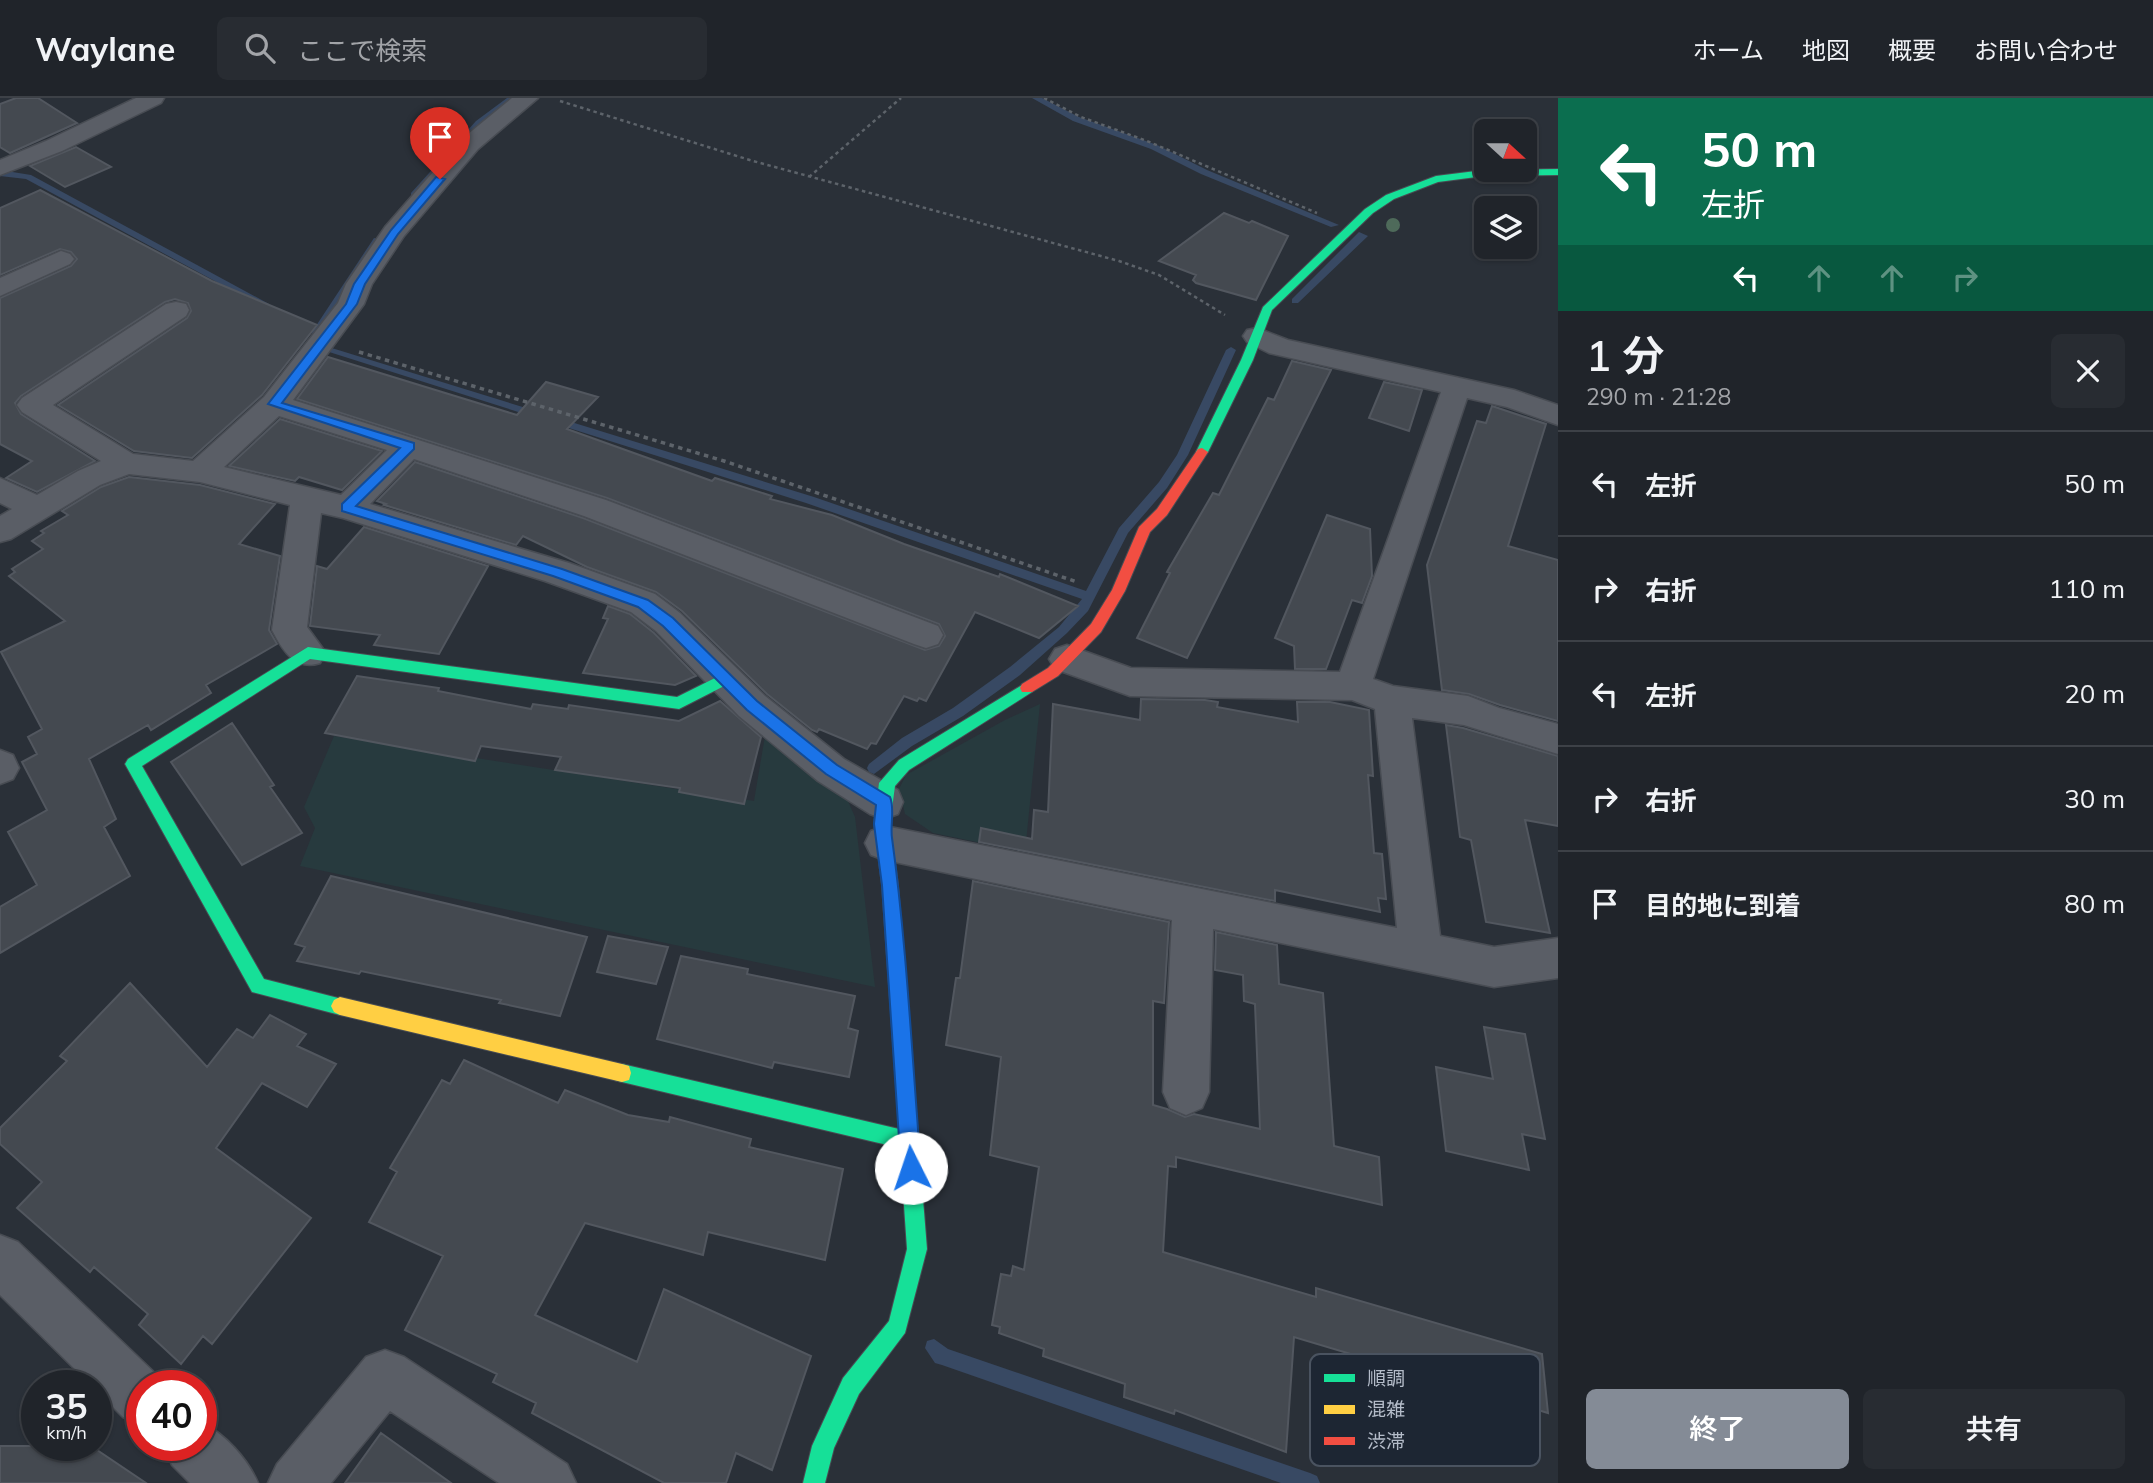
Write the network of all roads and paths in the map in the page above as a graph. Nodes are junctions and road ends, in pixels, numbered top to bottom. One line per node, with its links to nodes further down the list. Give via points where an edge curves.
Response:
1 (153, 98): 6 (street, via 54,146)
2 (527, 98): 14 (street, via 470,144 394,232)
3 (549, 98): 8 (path)
4 (901, 98): 8 (path)
5 (1044, 98): 9 (path)
6 (2, 165)
7 (1558, 172): 9 (street, via 1469,173 1429,179 1388,196)
8 (809, 177): 13 (path, via 1018,231 1159,275)
9 (1352, 228): 13 (street, via 1267,309)
10 (61, 259): 11 (street)
11 (0, 288)
12 (176, 310): 19 (street, via 32,405)
13 (1256, 336): 15 (street, via 1279,347); 29 (street, via 1195,465 1144,530 1096,628)
14 (324, 342): 16 (street); 26 (path, via 724,461)
15 (1457, 386): 17 (street); 31 (street)
16 (274, 404): 18 (street); 20 (street)
17 (1558, 415)
18 (410, 446): 23 (street); 27 (street, via 595,508)
19 (126, 463): 20 (street); 24 (street, via 89,478)
20 (200, 472): 22 (street)
21 (0, 489): 24 (street)
22 (307, 498): 23 (street); 28 (street, via 289,630)
23 (347, 508): 30 (street, via 643,603)
24 (37, 509): 25 (street)
25 (0, 531)
26 (1088, 586)
27 (926, 635)
28 (308, 653): 30 (street, via 679,703); 40 (street, via 133,764 258,986)
29 (1066, 659): 31 (street, via 1130,681); 34 (street, via 1053,672 904,765 887,783)
30 (725, 679): 34 (street, via 831,770)
31 (1353, 686): 32 (street)
32 (1392, 700): 33 (street, via 1468,711); 37 (street)
33 (1558, 739)
34 (884, 802): 35 (street)
35 (885, 843): 36 (street); 40 (street)
36 (1192, 905): 37 (street); 39 (street)
37 (1421, 952): 38 (street, via 1494,967)
38 (1558, 958)
39 (1186, 1092)
40 (909, 1141): 47 (street, via 917,1249 898,1326 851,1386 823,1446)
41 (0, 1260): 42 (street)
42 (126, 1382)
43 (207, 1461): 44 (street)
44 (230, 1483)
45 (296, 1483): 46 (street, via 385,1376)
46 (548, 1483)
47 (814, 1483)

